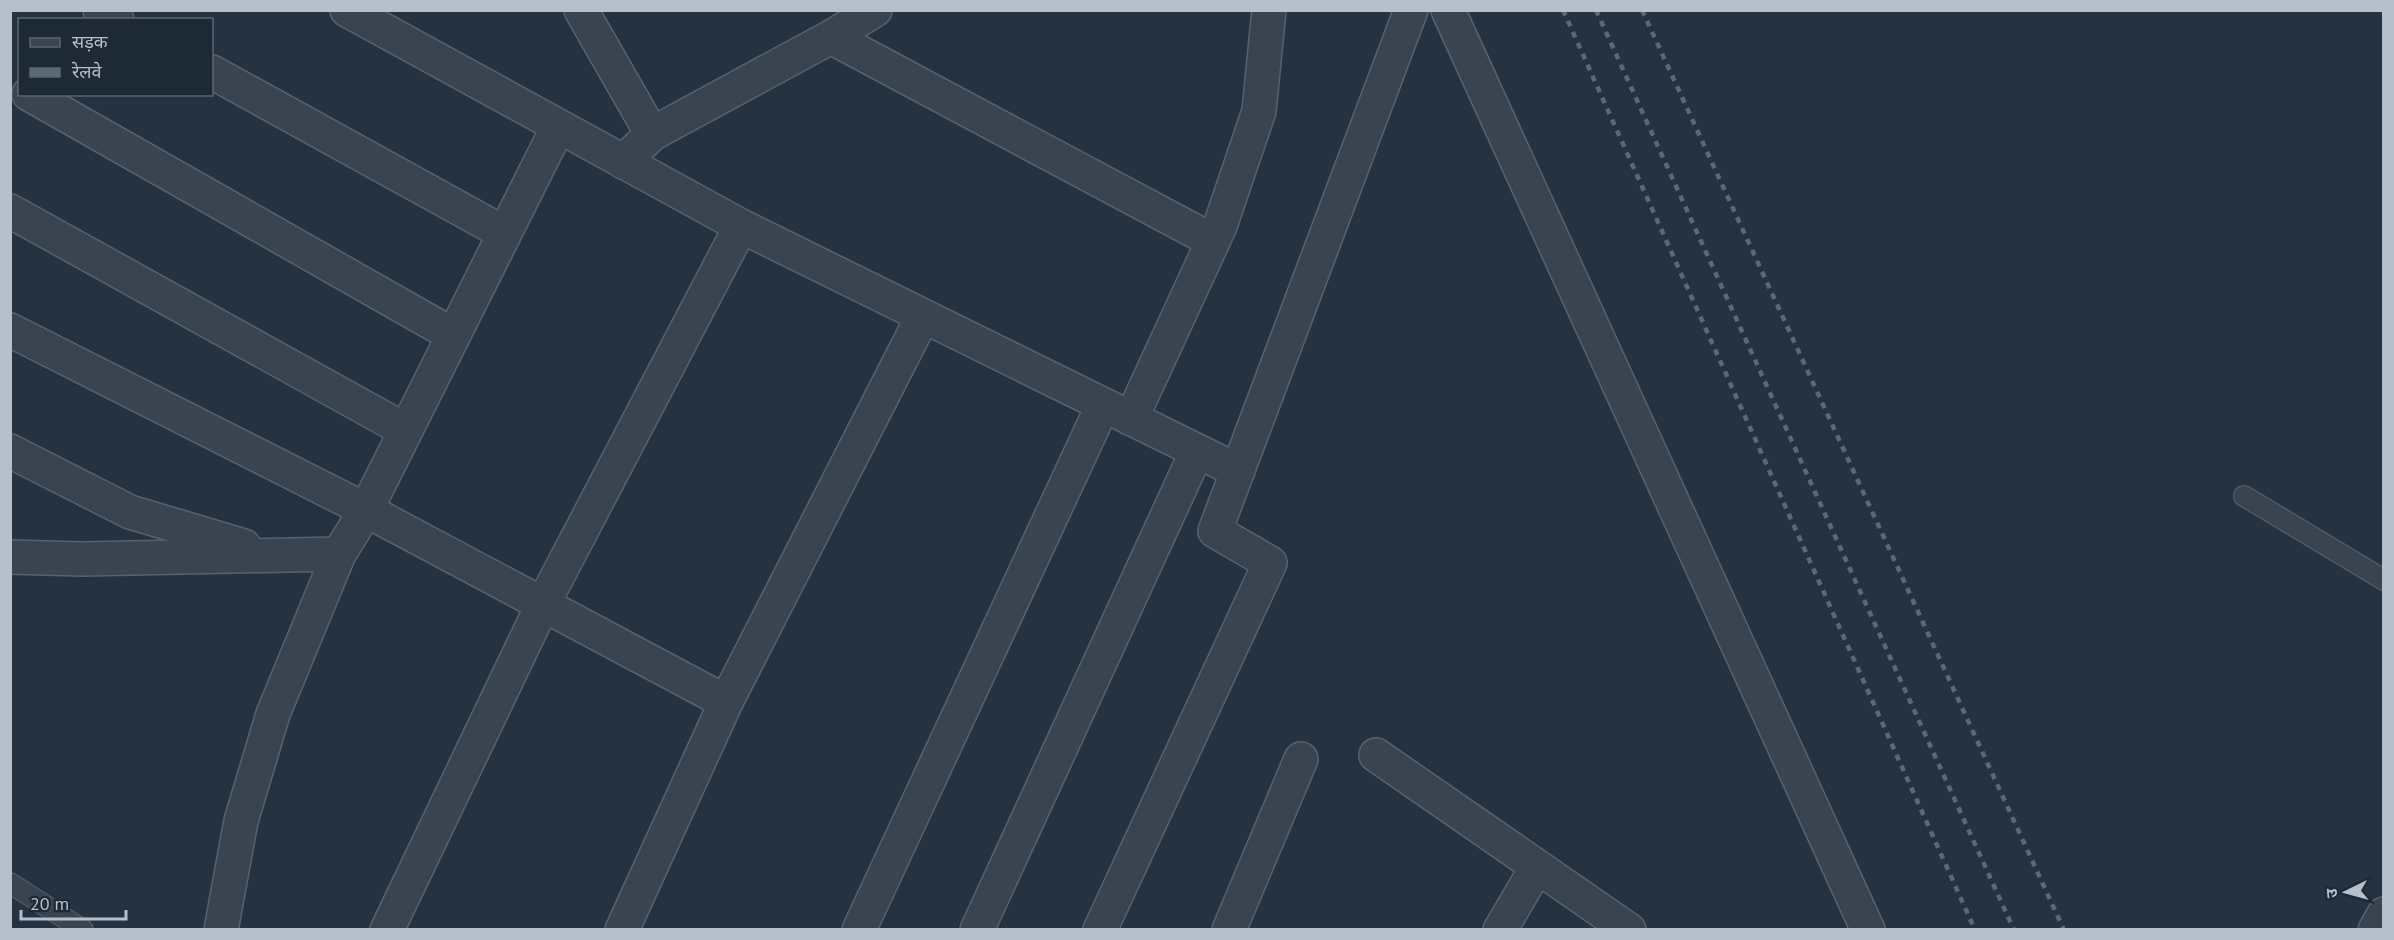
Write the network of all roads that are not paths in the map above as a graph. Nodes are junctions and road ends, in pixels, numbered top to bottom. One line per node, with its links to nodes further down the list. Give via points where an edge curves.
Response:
1 (100, 10): 8 (street)
2 (347, 10): 12 (street)
3 (581, 10): 13 (street)
4 (875, 10): 9 (street)
5 (1269, 10): 18 (street, via 1259,111)
6 (1411, 10): 26 (street)
7 (1448, 10): 49 (street)
8 (114, 18)
9 (831, 37): 13 (street); 18 (street)
10 (213, 73): 17 (street)
11 (33, 96): 21 (street)
12 (558, 127): 14 (street); 17 (street)
13 (652, 134): 14 (street)
14 (623, 162): 16 (street)
15 (10, 211): 23 (street)
16 (741, 226): 19 (street); 33 (street)
17 (504, 233): 21 (street)
18 (1213, 241): 22 (street)
19 (924, 316): 22 (street); 34 (street)
20 (10, 330): 28 (street)
21 (453, 335): 23 (street)
22 (1117, 412): 25 (street); 44 (street)
23 (405, 430): 28 (street)
24 (10, 451): 30 (street, via 129,512)
25 (1197, 451): 26 (street); 45 (street)
26 (1238, 471): 46 (street, via 1215,531 1270,563)
27 (2244, 496): 32 (lane)
28 (366, 510): 29 (street); 33 (street)
29 (339, 554): 30 (street); 41 (street, via 273,714 241,822)
30 (274, 555): 31 (street)
31 (10, 557)
32 (2384, 580)
33 (543, 604): 34 (street); 42 (street)
34 (726, 702): 43 (street)
35 (1376, 755): 37 (street)
36 (1301, 759): 39 (street)
37 (1537, 867): 47 (street); 48 (street)
38 (10, 883): 40 (lane)
39 (1235, 927)
40 (83, 930)
41 (221, 930)
42 (387, 930)
43 (622, 930)
44 (859, 930)
45 (977, 930)
46 (1100, 930)
47 (1500, 930)
48 (1629, 930)
49 (1868, 930)

